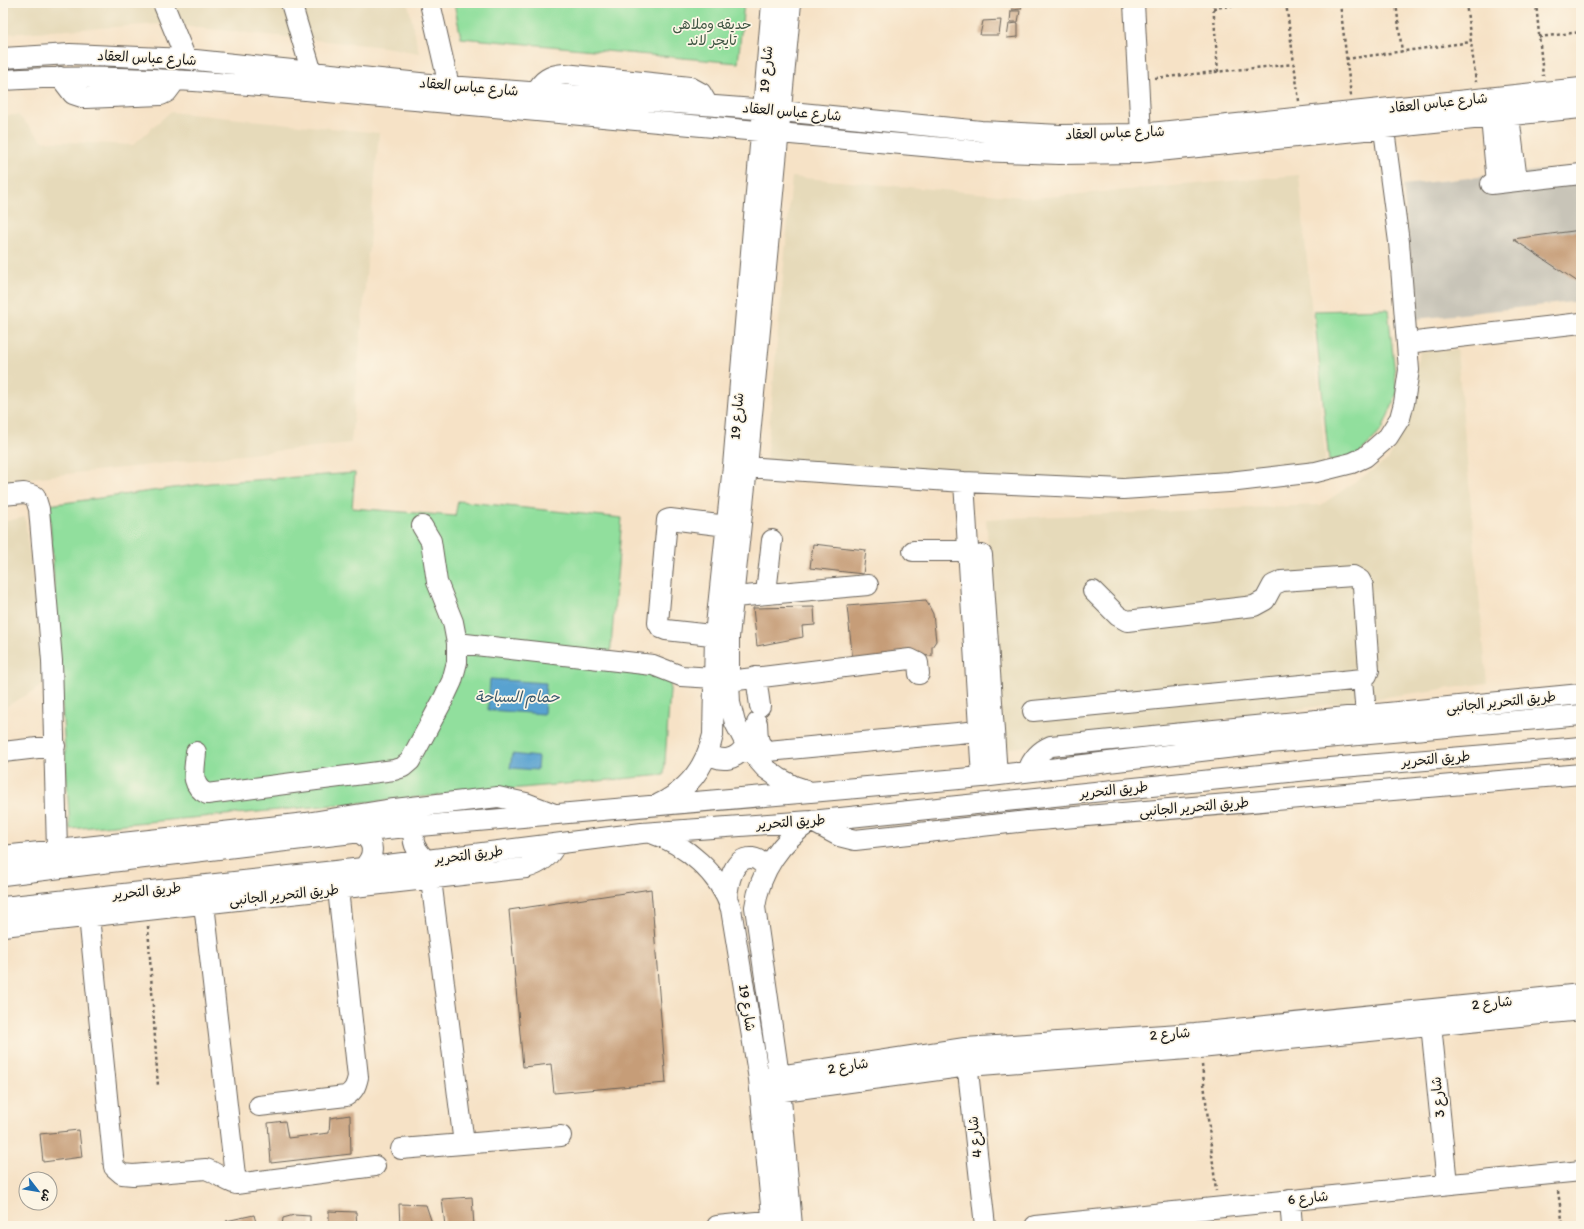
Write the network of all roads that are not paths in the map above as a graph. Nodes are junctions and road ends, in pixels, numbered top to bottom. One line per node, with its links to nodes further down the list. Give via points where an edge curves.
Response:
1 (163, 3): 8 (street)
2 (291, 3): 9 (street)
3 (430, 3): 11 (street)
4 (772, 3): 15 (street, شارع 19)
5 (791, 3): 15 (street, شارع 19)
6 (1134, 3): 18 (street)
7 (3, 58): 8 (street, شارع عباس العقاد, via 70,54)
8 (186, 59): 9 (street, شارع عباس العقاد)
9 (312, 73): 11 (street, شارع عباس العقاد)
10 (3, 80): 17 (street, شارع عباس العقاد, via 60,77 176,80)
11 (449, 86): 15 (street, شارع عباس العقاد)
12 (1581, 88): 14 (street, شارع عباس العقاد, via 1544,92)
13 (1581, 108): 14 (street, شارع عباس العقاد)
14 (1493, 109): 16 (street, شارع عباس العقاد); 20 (street); 20 (street, via 1494,183)
15 (772, 110): 17 (street, شارع 19); 18 (street, شارع عباس العقاد, via 981,131 1060,135)
16 (1382, 119): 17 (street, شارع عباس العقاد, via 1140,152 1058,154 978,151); 18 (street, شارع عباس العقاد, via 1353,112); 22 (street, via 1399,242)
17 (769, 132): 23 (street, شارع 19); 27 (street, شارع 19)
18 (1141, 134)
19 (1581, 174): 20 (street)
20 (1518, 181)
21 (1581, 323): 22 (street)
22 (1407, 343): 24 (street, via 1409,370 1400,418 1381,444 1352,463 1316,472 1143,488)
23 (747, 467): 24 (street); 34 (street, شارع 19)
24 (971, 482): 30 (street); 60 (street)
25 (3, 495): 50 (street, via 35,496 38,509 52,661)
26 (422, 526): 36 (street, via 431,541 437,582 453,622)
27 (727, 526): 35 (street, شارع 19); 35 (street, via 670,519 666,522 658,623 666,630)
28 (772, 540): 33 (street)
29 (913, 551): 30 (street)
30 (968, 551): 47 (street)
31 (868, 584): 33 (street)
32 (1093, 591): 39 (street, via 1118,616 1127,621 1254,606 1265,600 1273,585 1282,581 1353,576 1360,580 1363,586 1370,664)
33 (766, 593): 34 (street)
34 (734, 597): 35 (street, شارع 19)
35 (722, 636): 40 (street, شارع 19)
36 (457, 643): 40 (street, via 653,665 681,676); 54 (street, via 457,662 452,681 416,754 403,767 206,794 201,792 194,782)
37 (919, 674): 38 (street, via 918,663 910,659)
38 (756, 677): 40 (street); 47 (street, via 759,744 768,751)
39 (1363, 679): 43 (street); 44 (street)
40 (722, 680): 51 (street, شارع 19, via 735,723); 55 (street, شارع 19)
41 (1581, 694): 42 (street, طريق التحرير الجانبى)
42 (1540, 698): 44 (street, طريق التحرير الجانبى); 46 (street)
43 (1033, 711)
44 (1366, 715): 57 (street, طريق التحرير الجانبى, via 1051,746 1039,752)
45 (1581, 715): 46 (street, طريق التحرير)
46 (1510, 722): 48 (street, طريق التحرير)
47 (979, 731): 60 (street)
48 (1321, 739): 49 (street, طريق التحرير); 56 (street, via 1313,751 1313,760)
49 (1260, 744): 57 (street, طريق التحرير); 59 (street, via 1267,751 1270,760)
50 (55, 746): 53 (street); 69 (street)
51 (746, 746): 55 (street, via 739,755 728,760 717,758); 61 (street, شارع 19, via 765,768 778,778)
52 (1581, 747): 56 (street, طريق التحرير)
53 (3, 752)
54 (196, 752)
55 (708, 752): 62 (street, شارع 19, via 688,785)
56 (1318, 770): 59 (street, طريق التحرير)
57 (1028, 771): 60 (street, طريق التحرير)
58 (1581, 774): 64 (street, طريق التحرير الجانبى, via 1028,821 855,840 839,836)
59 (1263, 775): 64 (street, طريق التحرير)
60 (990, 776): 61 (street, طريق التحرير)
61 (809, 791): 62 (street, طريق التحرير)
62 (656, 806): 63 (street, طريق التحرير)
63 (556, 814): 65 (street, طريق التحرير); 69 (street, via 526,803 498,797 386,810 306,823)
64 (811, 821): 66 (street, طريق التحرير); 73 (street, شارع 19, via 786,841)
65 (417, 826): 67 (street, طريق التحرير); 71 (street, via 414,831 414,842 418,852)
66 (647, 832): 68 (street, طريق التحرير); 78 (street, شارع 19, via 662,837 688,852 710,873)
67 (359, 833): 72 (street, via 368,839 372,848 371,859); 74 (street, طريق التحرير)
68 (556, 844): 71 (street, طريق التحرير); 76 (street, طريق التحرير الجانبى, via 548,856 535,866)
69 (57, 850): 70 (street)
70 (6, 856): 74 (street)
71 (426, 860): 72 (street, طريق التحرير)
72 (364, 868): 80 (street, طريق التحرير)
73 (766, 869): 78 (street, via 757,859 743,860 732,874); 87 (street, شارع 19, via 755,907)
74 (29, 872): 75 (street, طريق التحرير)
75 (3, 875)
76 (431, 879): 77 (street, طريق التحرير الجانبى); 91 (street)
77 (338, 889): 79 (street, طريق التحرير الجانبى); 89 (street, via 357,1085 346,1096)
78 (727, 898): 88 (street, شارع 19, via 731,909)
79 (204, 904): 81 (street, طريق التحرير الجانبى); 95 (street)
80 (3, 907)
81 (89, 916): 82 (street, طريق التحرير الجانبى); 95 (street, via 114,1167 122,1174 133,1175 206,1170)
82 (6, 923)
83 (1581, 994): 85 (street, شارع 2)
84 (1581, 1010): 85 (street, شارع 2)
85 (1430, 1018): 86 (street, شارع 2, via 1195,1032); 86 (street, شارع 2, via 1200,1048); 96 (street, شارع 3)
86 (967, 1057): 87 (street, شارع 2); 101 (street, شارع 4)
87 (780, 1084): 88 (street, شارع 2); 99 (street, شارع 19)
88 (760, 1086): 99 (street, شارع 19)
89 (259, 1106)
90 (561, 1136): 91 (street)
91 (464, 1144): 92 (street)
92 (401, 1149)
93 (375, 1166): 95 (street)
94 (1581, 1171): 96 (street, شارع 6)
95 (236, 1184)
96 (1447, 1184): 97 (street, شارع 6)
97 (1290, 1200): 98 (street, شارع 6, via 1218,1207); 103 (street)
98 (1143, 1221): 102 (street, شارع 6)
99 (782, 1222): 100 (street)
100 (717, 1226)
101 (984, 1226)
102 (1035, 1226)
103 (1292, 1226)

